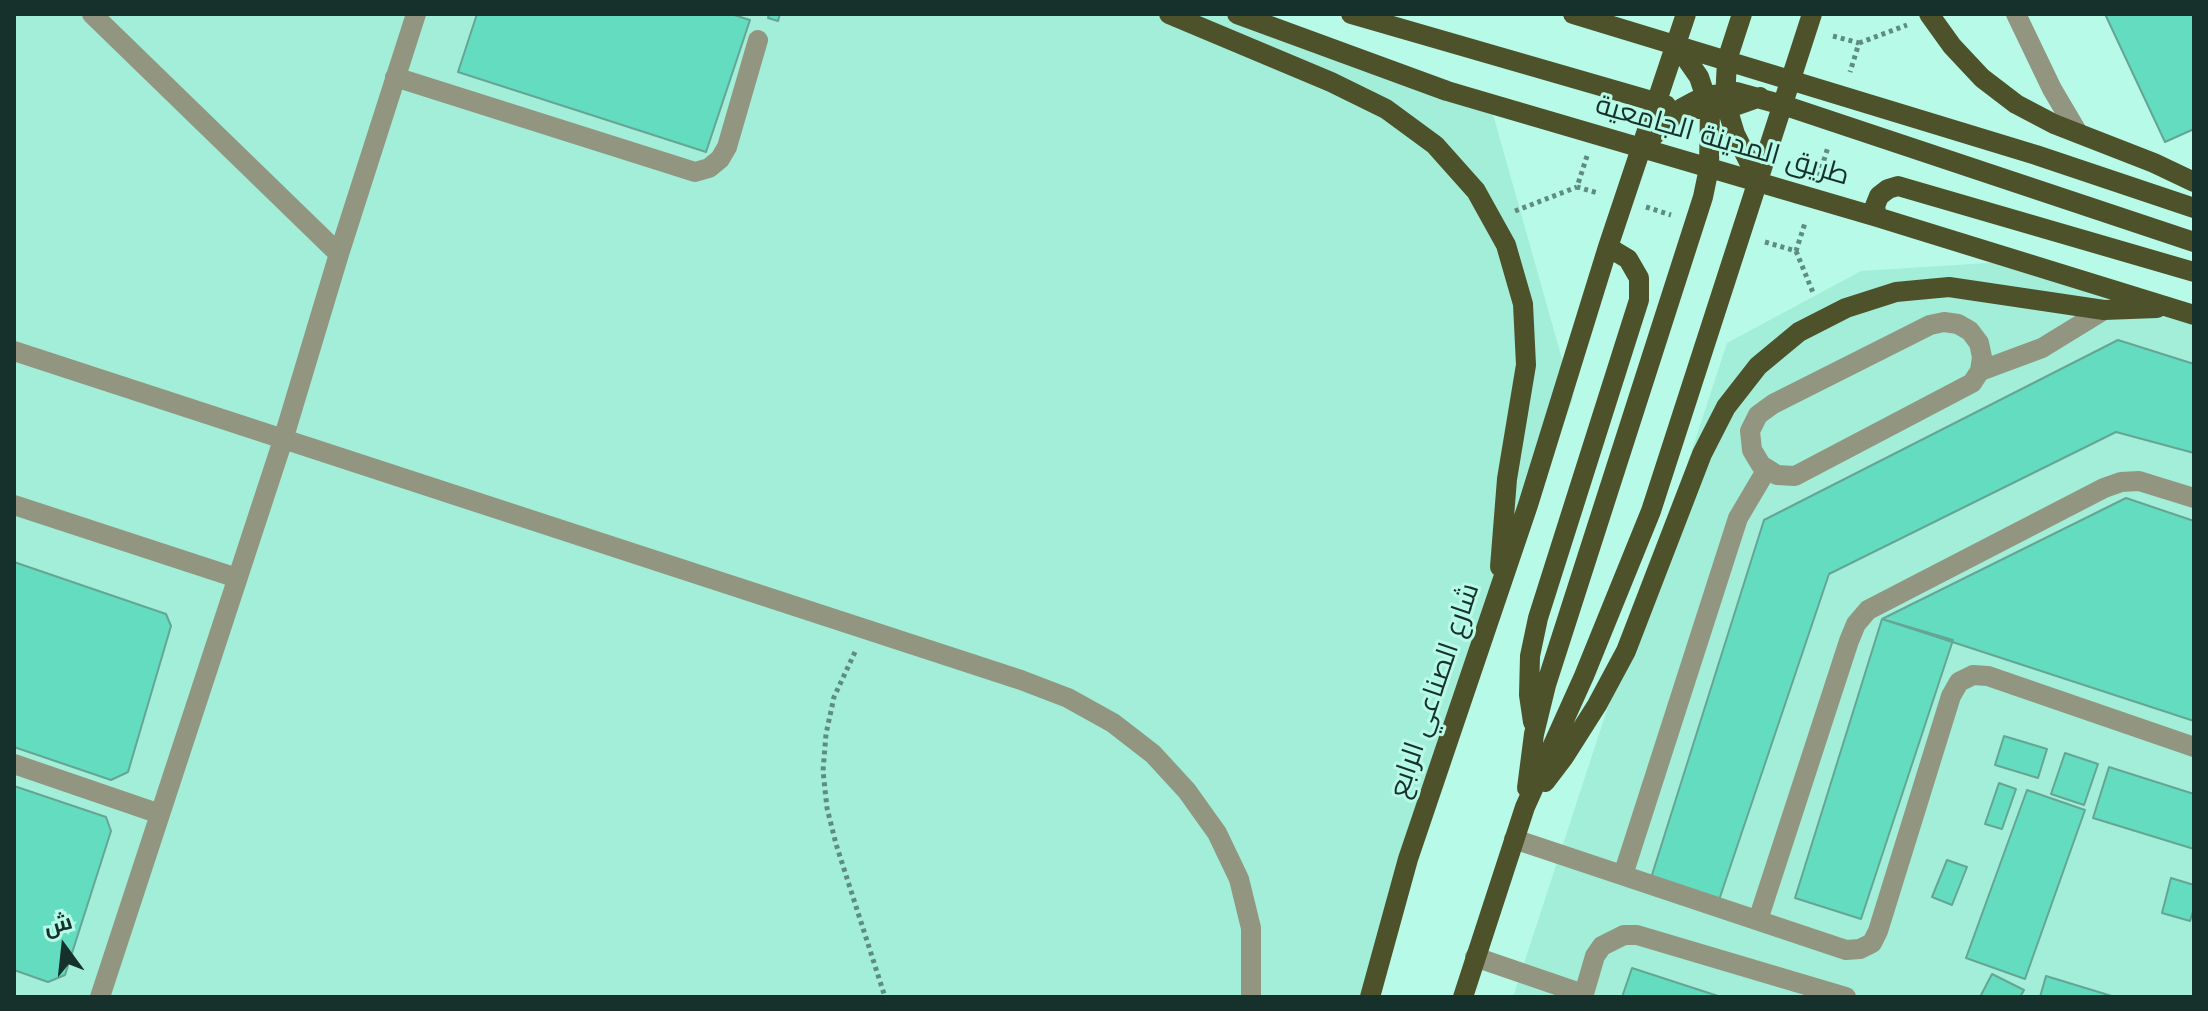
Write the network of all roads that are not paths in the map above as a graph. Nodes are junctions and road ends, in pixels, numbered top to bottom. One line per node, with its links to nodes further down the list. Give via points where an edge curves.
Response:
1 (92, 14): 31 (street)
2 (416, 14): 15 (street)
3 (1169, 14): 43 (main road, via 1386,109 1435,145 1476,191 1506,245 1523,304 1526,365 1507,479)
4 (1237, 14): 23 (main road, طريق المدينة الجامعية, via 1447,91)
5 (1351, 14): 19 (main road)
6 (1573, 14): 13 (main road)
7 (1686, 14): 13 (main road, شارع الصناعي الرابع)
8 (1742, 14): 14 (main road)
9 (1812, 14): 16 (main road)
10 (2016, 14): 22 (street)
11 (1929, 15): 22 (main road, via 1982,78 2016,104)
12 (758, 40): 15 (street, via 727,147 709,168 695,172)
13 (1676, 44): 14 (main road); 18 (main road); 19 (main road, شارع الصناعي الرابع)
14 (1727, 60): 16 (main road); 18 (main road)
15 (395, 77): 31 (street)
16 (1791, 79): 17 (main road); 20 (main road); 27 (main road)
17 (1759, 98): 18 (main road, via 1736,92); 20 (main road)
18 (1717, 102): 21 (main road); 24 (main road); 25 (main road)
19 (1656, 103): 21 (main road); 23 (main road, شارع الصناعي الرابع)
20 (1783, 105): 25 (main road); 29 (main road)
21 (1682, 108): 23 (main road)
22 (2078, 133): 26 (main road)
23 (1641, 148): 24 (main road, طريق المدينة الجامعية); 30 (main road, شارع الصناعي الرابع)
24 (1709, 168): 25 (main road, طريق المدينة الجامعية); 44 (main road)
25 (1759, 182): 28 (main road, طريق المدينة الجامعية); 47 (main road, via 1651,511)
26 (2194, 182)
27 (2194, 208)
28 (1877, 217): 32 (main road, via 1879,196 1898,186); 33 (main road, طريق المدينة الجامعية)
29 (2194, 242)
30 (1608, 247): 43 (main road, شارع الصناعي الرابع); 44 (main road, via 1628,259 1639,278 1639,300 1538,618 1529,682)
31 (339, 254): 38 (street)
32 (2194, 272)
33 (2168, 307): 34 (main road); 35 (main road, طريق المدينة الجامعية)
34 (2104, 310): 37 (street, via 2042,348); 47 (main road, via 1949,287 1896,292 1823,319 1758,366 1726,407 1702,454 1626,651 1564,757)
35 (2194, 315)
36 (14, 351): 38 (street)
37 (1980, 371): 39 (street, via 1961,391 1795,476); 39 (street, via 1979,343 1970,331 1958,324 1930,325 1758,415 1750,431 1752,450)
38 (283, 440): 42 (street); 55 (street, via 1021,680 1113,723 1153,754 1217,833 1239,879 1251,928)
39 (1767, 469): 50 (street, via 1738,518)
40 (2194, 498): 51 (street, via 2139,481 2121,482 1868,610 1849,641)
41 (14, 505): 42 (street)
42 (237, 578): 48 (street)
43 (1500, 588): 56 (main road, شارع الصناعي الرابع, via 1408,859)
44 (1534, 734): 47 (main road)
45 (2194, 747): 51 (street, via 1973,675 1959,682 1951,696 1872,943 1846,950)
46 (14, 764): 48 (street)
47 (1525, 807): 49 (main road)
48 (160, 814): 54 (street)
49 (1514, 839): 50 (street); 52 (main road)
50 (1623, 875): 51 (street)
51 (1758, 920)
52 (1475, 957): 53 (street); 57 (main road)
53 (1583, 996): 58 (street, via 1602,946 1637,935)
54 (100, 997)
55 (1251, 997)
56 (1370, 997)
57 (1463, 997)
58 (1846, 997)

